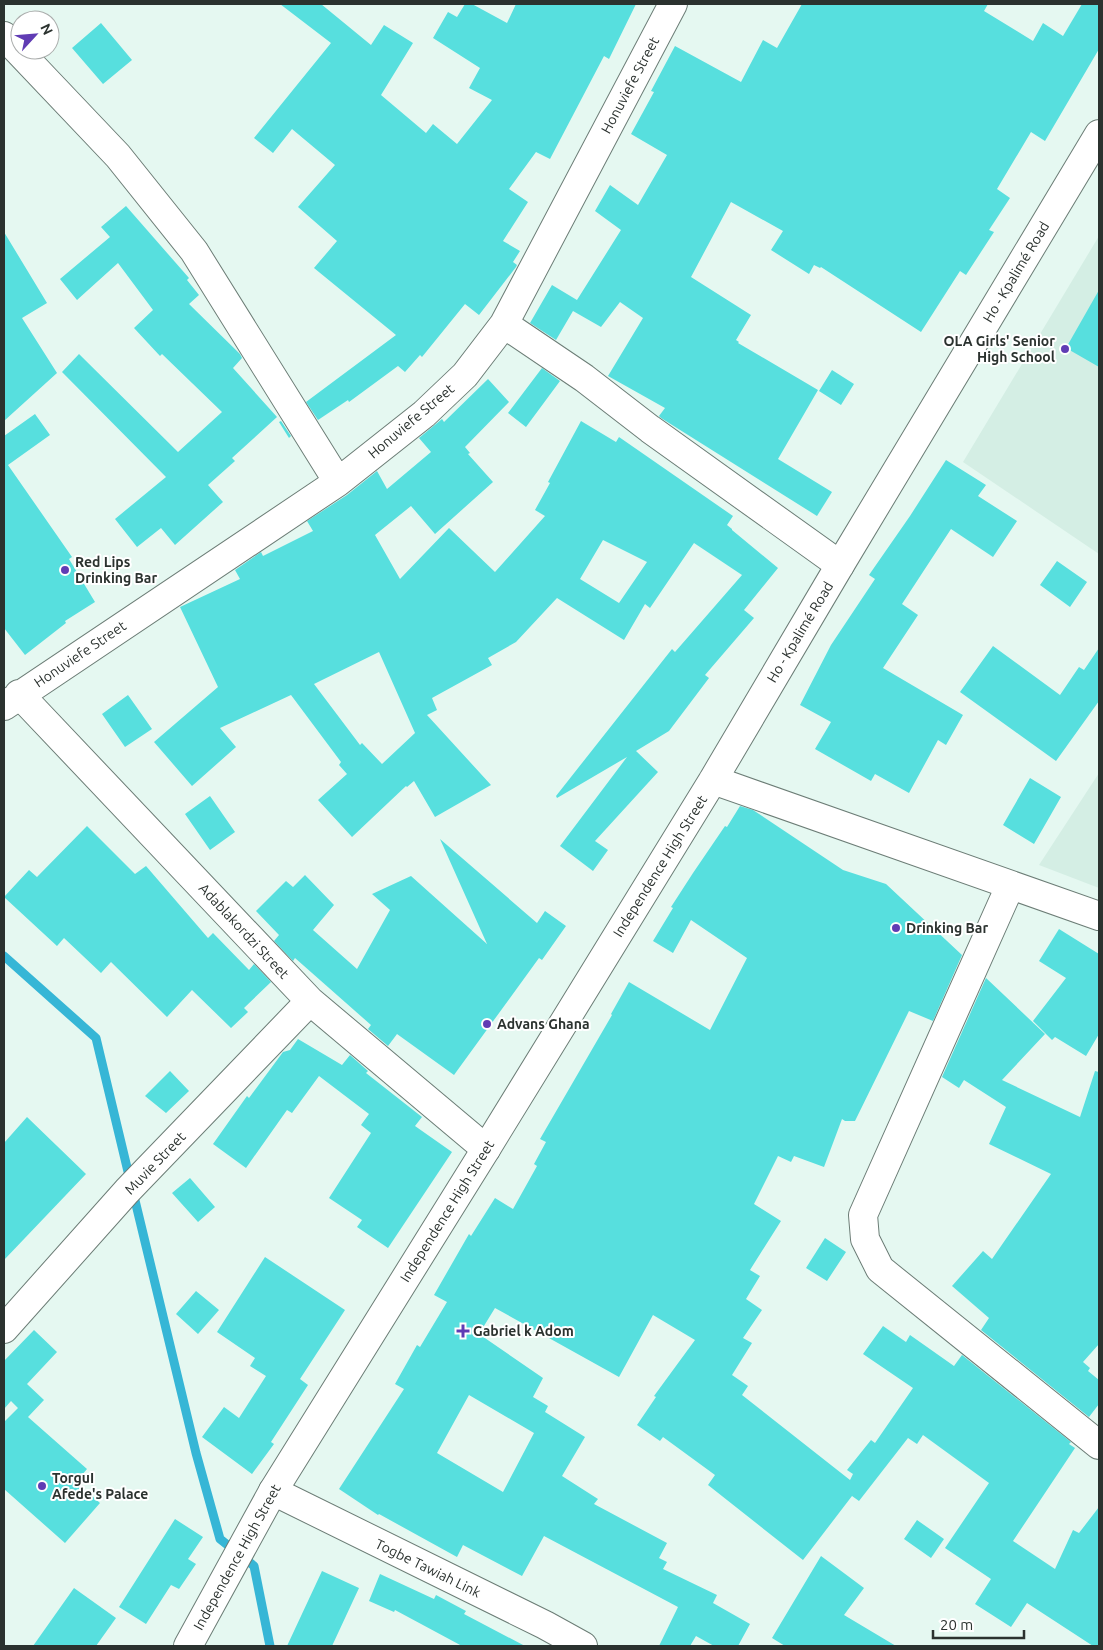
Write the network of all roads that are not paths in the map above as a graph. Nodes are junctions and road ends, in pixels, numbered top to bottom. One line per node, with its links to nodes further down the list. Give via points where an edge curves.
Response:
1 (673, 4): 4 (street, Honuviefe Street)
2 (4, 36): 5 (street, via 118,156 194,251)
3 (1099, 134): 6 (street, Ho - Kpalimé Road)
4 (504, 324): 5 (street, Honuviefe Street, via 465,375 424,414); 6 (street, via 584,378)
5 (338, 482): 7 (street, Honuviefe Street)
6 (840, 565): 8 (street, Ho - Kpalimé Road)
7 (12, 700): 11 (street, Adablakordzi Street)
8 (713, 780): 9 (street); 12 (street, Independence High Street)
9 (1010, 886): 10 (street); 14 (street, via 863,1215 865,1239 880,1269)
10 (1099, 916)
11 (310, 1001): 12 (street, Adablakordzi Street); 13 (street, Muvie Street, via 134,1184)
12 (486, 1149): 15 (street, Independence High Street)
13 (4, 1329)
14 (1099, 1445)
15 (272, 1491): 16 (street, Independence High Street); 17 (street, Togbe Tawiah Link)
16 (188, 1646)
17 (583, 1646)

